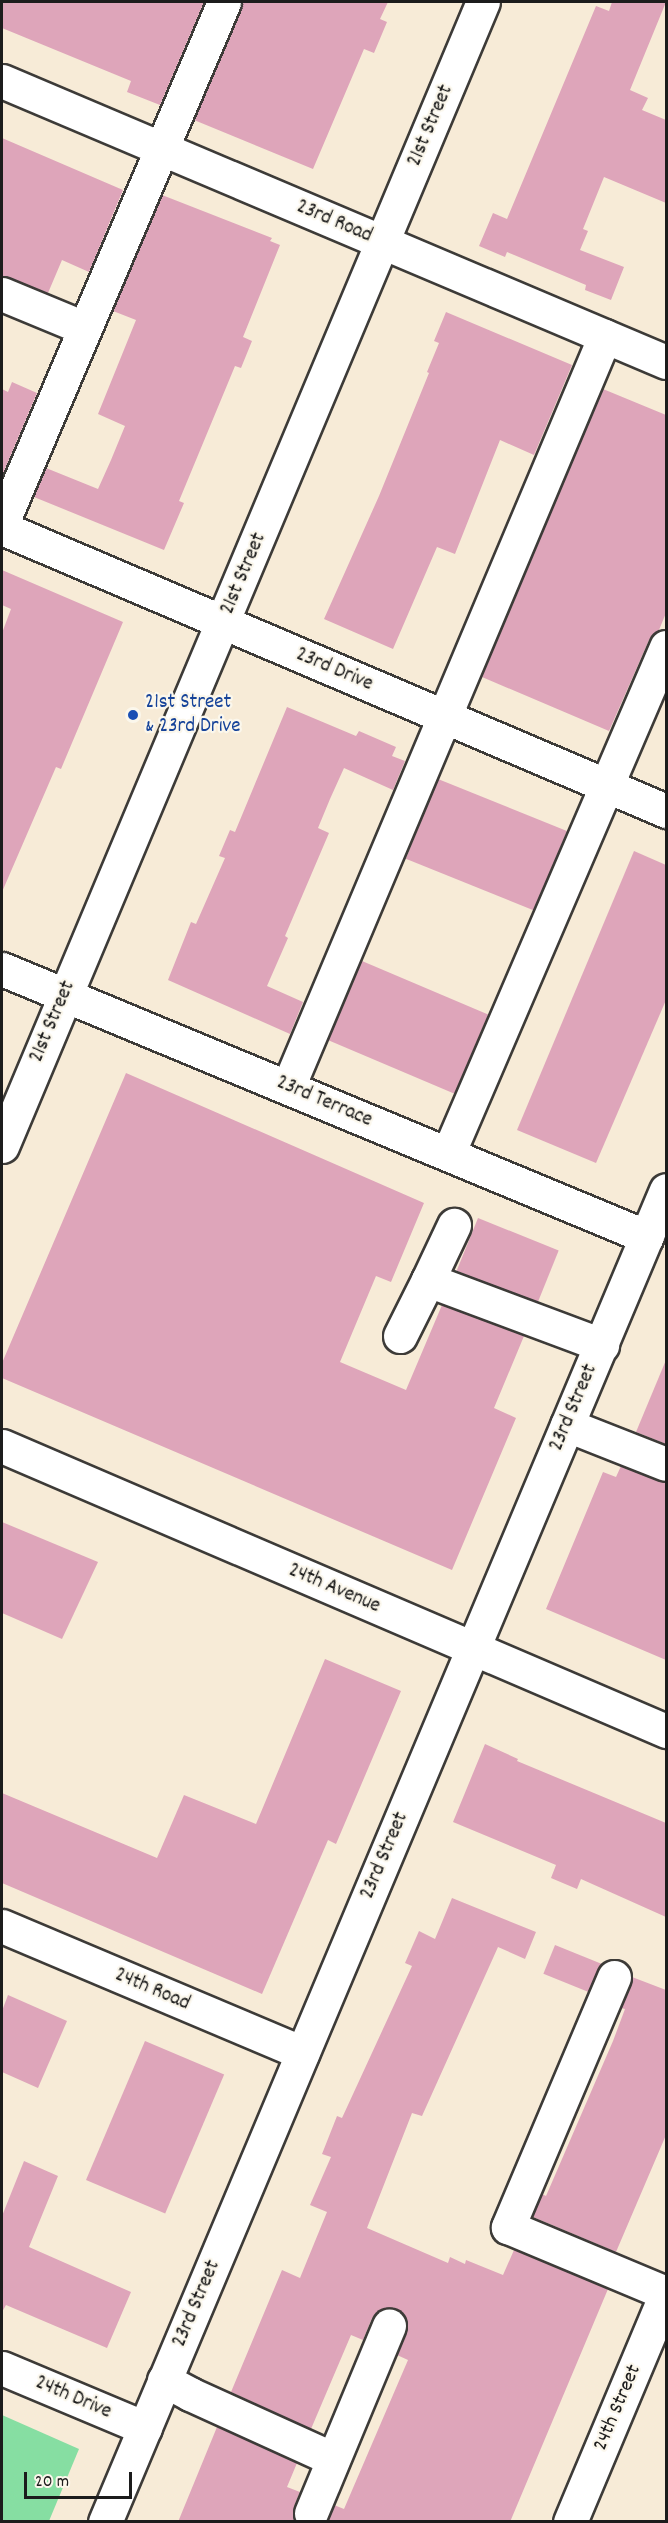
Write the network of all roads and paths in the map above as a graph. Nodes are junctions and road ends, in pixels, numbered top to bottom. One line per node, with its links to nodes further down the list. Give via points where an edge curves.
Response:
1 (224, 2): 4 (street)
2 (483, 2): 5 (street, 21st Street)
3 (2, 81): 4 (street, 23rd Road)
4 (160, 149): 5 (street, 23rd Road); 7 (street)
5 (382, 242): 8 (street, 23rd Road); 12 (street, 21st Street)
6 (2, 294): 7 (street)
7 (84, 328): 10 (street)
8 (605, 336): 9 (street, 23rd Road); 14 (street)
9 (666, 362)
10 (2, 523)
11 (2, 528): 12 (street, 23rd Drive)
12 (224, 623): 14 (street, 23rd Drive); 18 (street, 21st Street)
13 (666, 647): 15 (street)
14 (443, 716): 15 (street, 23rd Drive); 19 (street)
15 (607, 786): 16 (street, 23rd Drive); 21 (street)
16 (666, 811)
17 (2, 969): 18 (street, 23rd Terrace)
18 (64, 995): 19 (street, 23rd Terrace); 20 (street, 21st Street)
19 (288, 1087): 21 (street, 23rd Terrace)
20 (2, 1146)
21 (448, 1154): 24 (street, 23rd Terrace)
22 (666, 1190): 24 (street, 23rd Street)
23 (454, 1225): 25 (street)
24 (647, 1237): 27 (street, 23rd Street)
25 (428, 1280): 26 (street); 27 (street)
26 (400, 1336)
27 (602, 1345): 28 (street, 23rd Street)
28 (567, 1425): 30 (street); 31 (street, 23rd Street)
29 (2, 1446): 31 (street, 24th Avenue)
30 (666, 1464)
31 (473, 1649): 32 (street, 24th Avenue); 35 (street, 23rd Street)
32 (666, 1731)
33 (2, 1926): 35 (street, 24th Road)
34 (614, 1977): 36 (street, via 508,2227)
35 (302, 2054): 39 (street, 23rd Street)
36 (666, 2294): 44 (street, 24th Street)
37 (389, 2326): 41 (street)
38 (2, 2367): 40 (street, 24th Drive)
39 (164, 2380): 40 (street, 23rd Street); 41 (street)
40 (145, 2428): 43 (street, 23rd Street)
41 (333, 2459): 42 (street)
42 (311, 2513)
43 (105, 2522)
44 (570, 2522)

